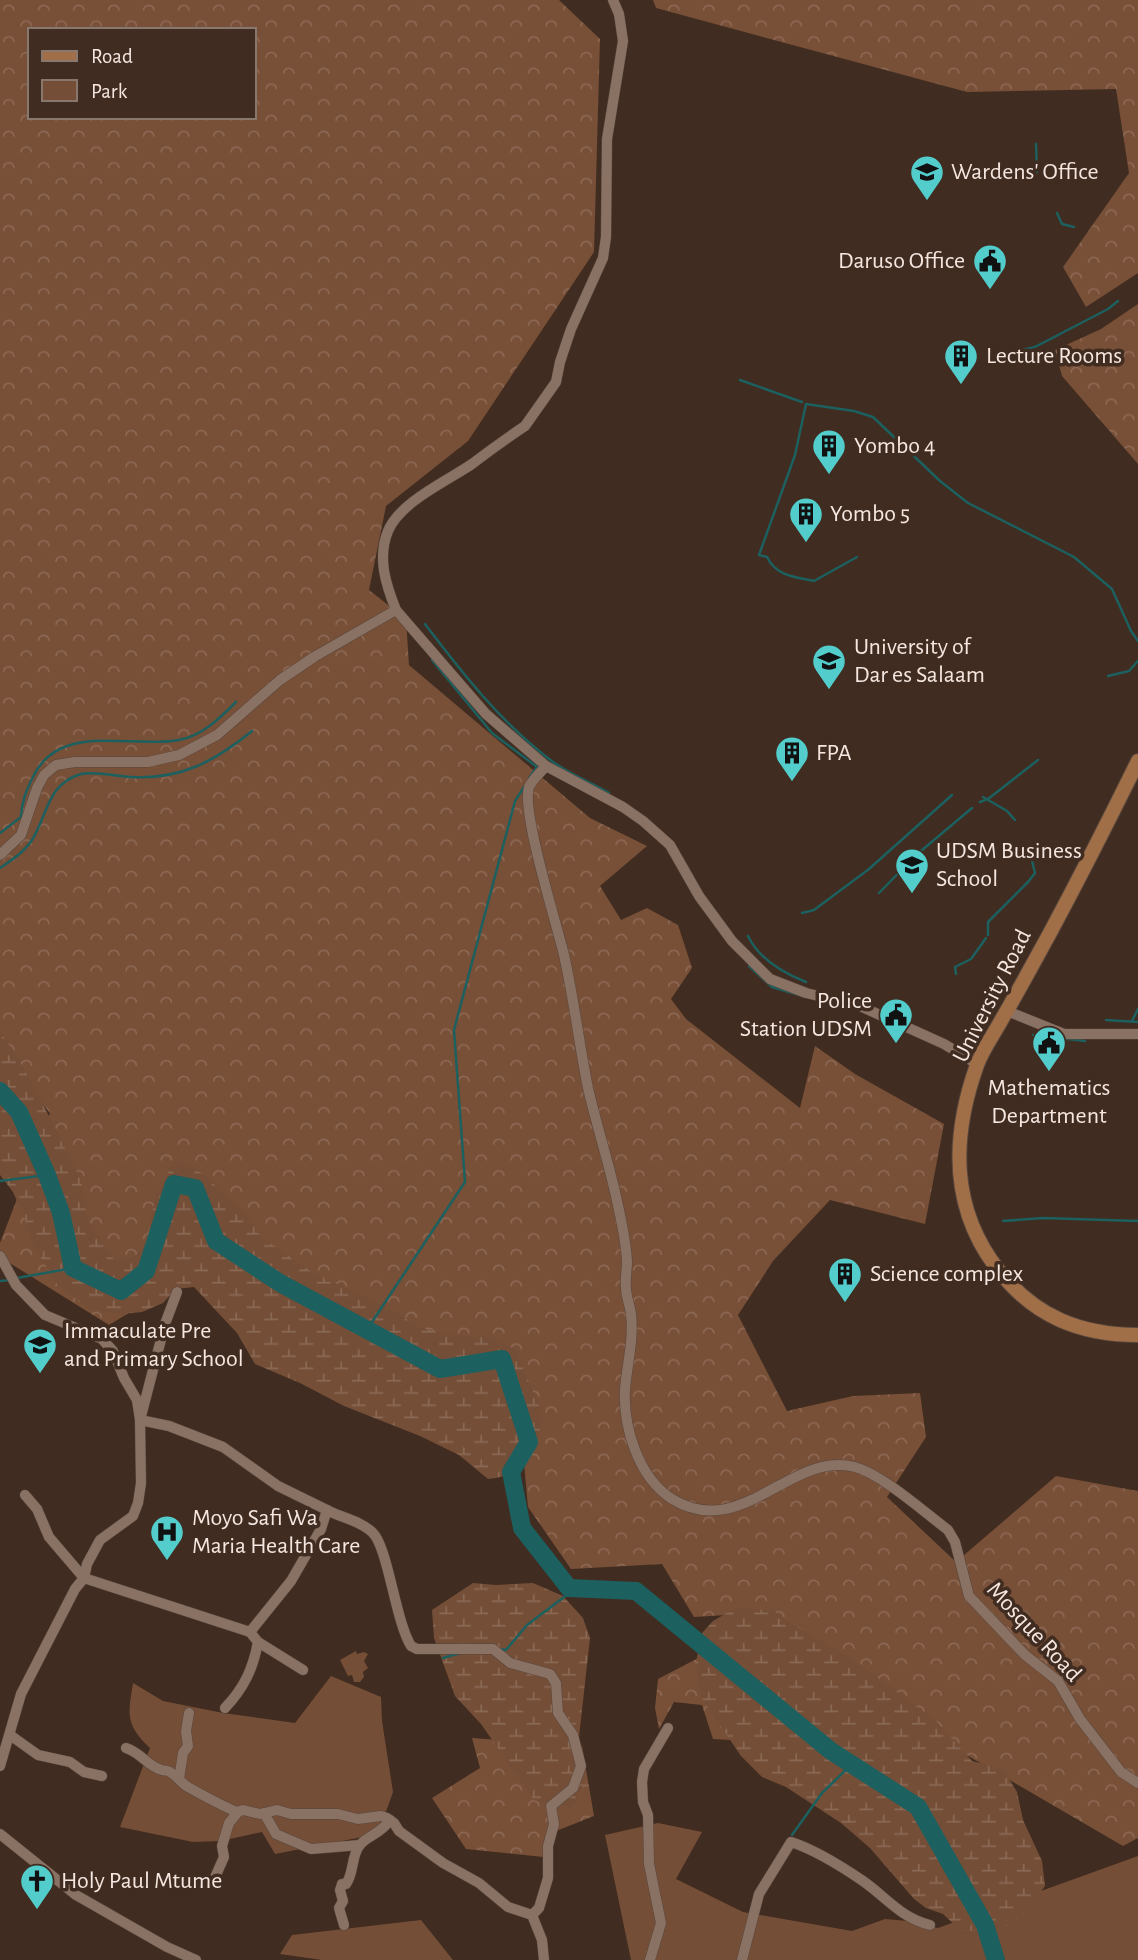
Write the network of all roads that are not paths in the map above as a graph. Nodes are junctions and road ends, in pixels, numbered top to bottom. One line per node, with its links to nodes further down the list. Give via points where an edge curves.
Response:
1 (613, 0): 2 (street, via 623,41 607,139 606,237 601,266 570,329 556,382 536,413 525,426 417,499 389,529 384,571)
2 (396, 610): 4 (street, via 486,713); 5 (street, via 313,657 217,735 179,755 148,762 55,765 37,788 21,835)
3 (1138, 761): 6 (street, University Road)
4 (546, 766): 8 (street, via 623,807 670,845 732,941 770,979 860,1006); 27 (street, Mosque Road, via 529,787 528,802 564,956 588,1088 618,1203 631,1315 626,1419 639,1461 671,1498 717,1510 732,1509 827,1467 869,1472 948,1530 970,1596 1025,1655 1058,1681 1080,1719 1121,1772)
5 (0, 855)
6 (1007, 1011): 7 (street, via 1064,1034); 8 (street, University Road)
7 (1138, 1034)
8 (977, 1064): 11 (street, University Road, via 958,1152 965,1205 985,1252 1028,1302 1060,1320 1115,1335)
9 (0, 1256): 12 (street, via 16,1285 44,1315 102,1339 113,1351 137,1399)
10 (177, 1292): 12 (street)
11 (1138, 1335)
12 (140, 1420): 14 (street, via 223,1447 278,1486); 15 (street, via 138,1503 133,1516 100,1541)
13 (25, 1495): 15 (street, via 49,1537)
14 (327, 1510): 16 (street, via 291,1581); 34 (street, via 362,1524 378,1539 411,1646 493,1649 510,1662 550,1674 556,1683 558,1713 573,1735 581,1766 573,1788 551,1806 554,1824 548,1846 548,1878 539,1908)
15 (84, 1578): 16 (street); 22 (street, via 33,1666)
16 (250, 1632): 17 (street)
17 (258, 1642): 18 (street); 19 (street, via 251,1671)
18 (303, 1670)
19 (225, 1708)
20 (189, 1713): 26 (street, via 188,1745)
21 (668, 1728): 39 (street, via 644,1769 642,1782 649,1864 661,1923)
22 (10, 1734): 24 (street); 25 (street, via 38,1755)
23 (126, 1748): 26 (street)
24 (0, 1766)
25 (102, 1776)
26 (179, 1779): 28 (street)
27 (1138, 1783)
28 (238, 1812): 29 (street); 33 (street, via 229,1823 222,1846 225,1855)
29 (264, 1813): 30 (street, via 278,1810); 32 (street, via 276,1834 311,1849)
30 (390, 1820): 32 (street); 34 (street, via 399,1831 508,1907)
31 (0, 1834): 37 (street, via 76,1895)
32 (360, 1845): 35 (street, via 350,1877 341,1887 339,1908)
33 (212, 1884)
34 (532, 1915): 38 (street)
35 (344, 1925)
36 (930, 1925): 40 (street, via 909,1919 865,1882 791,1842 759,1894)
37 (196, 1960)
38 (544, 1960)
39 (650, 1960)
40 (742, 1960)

